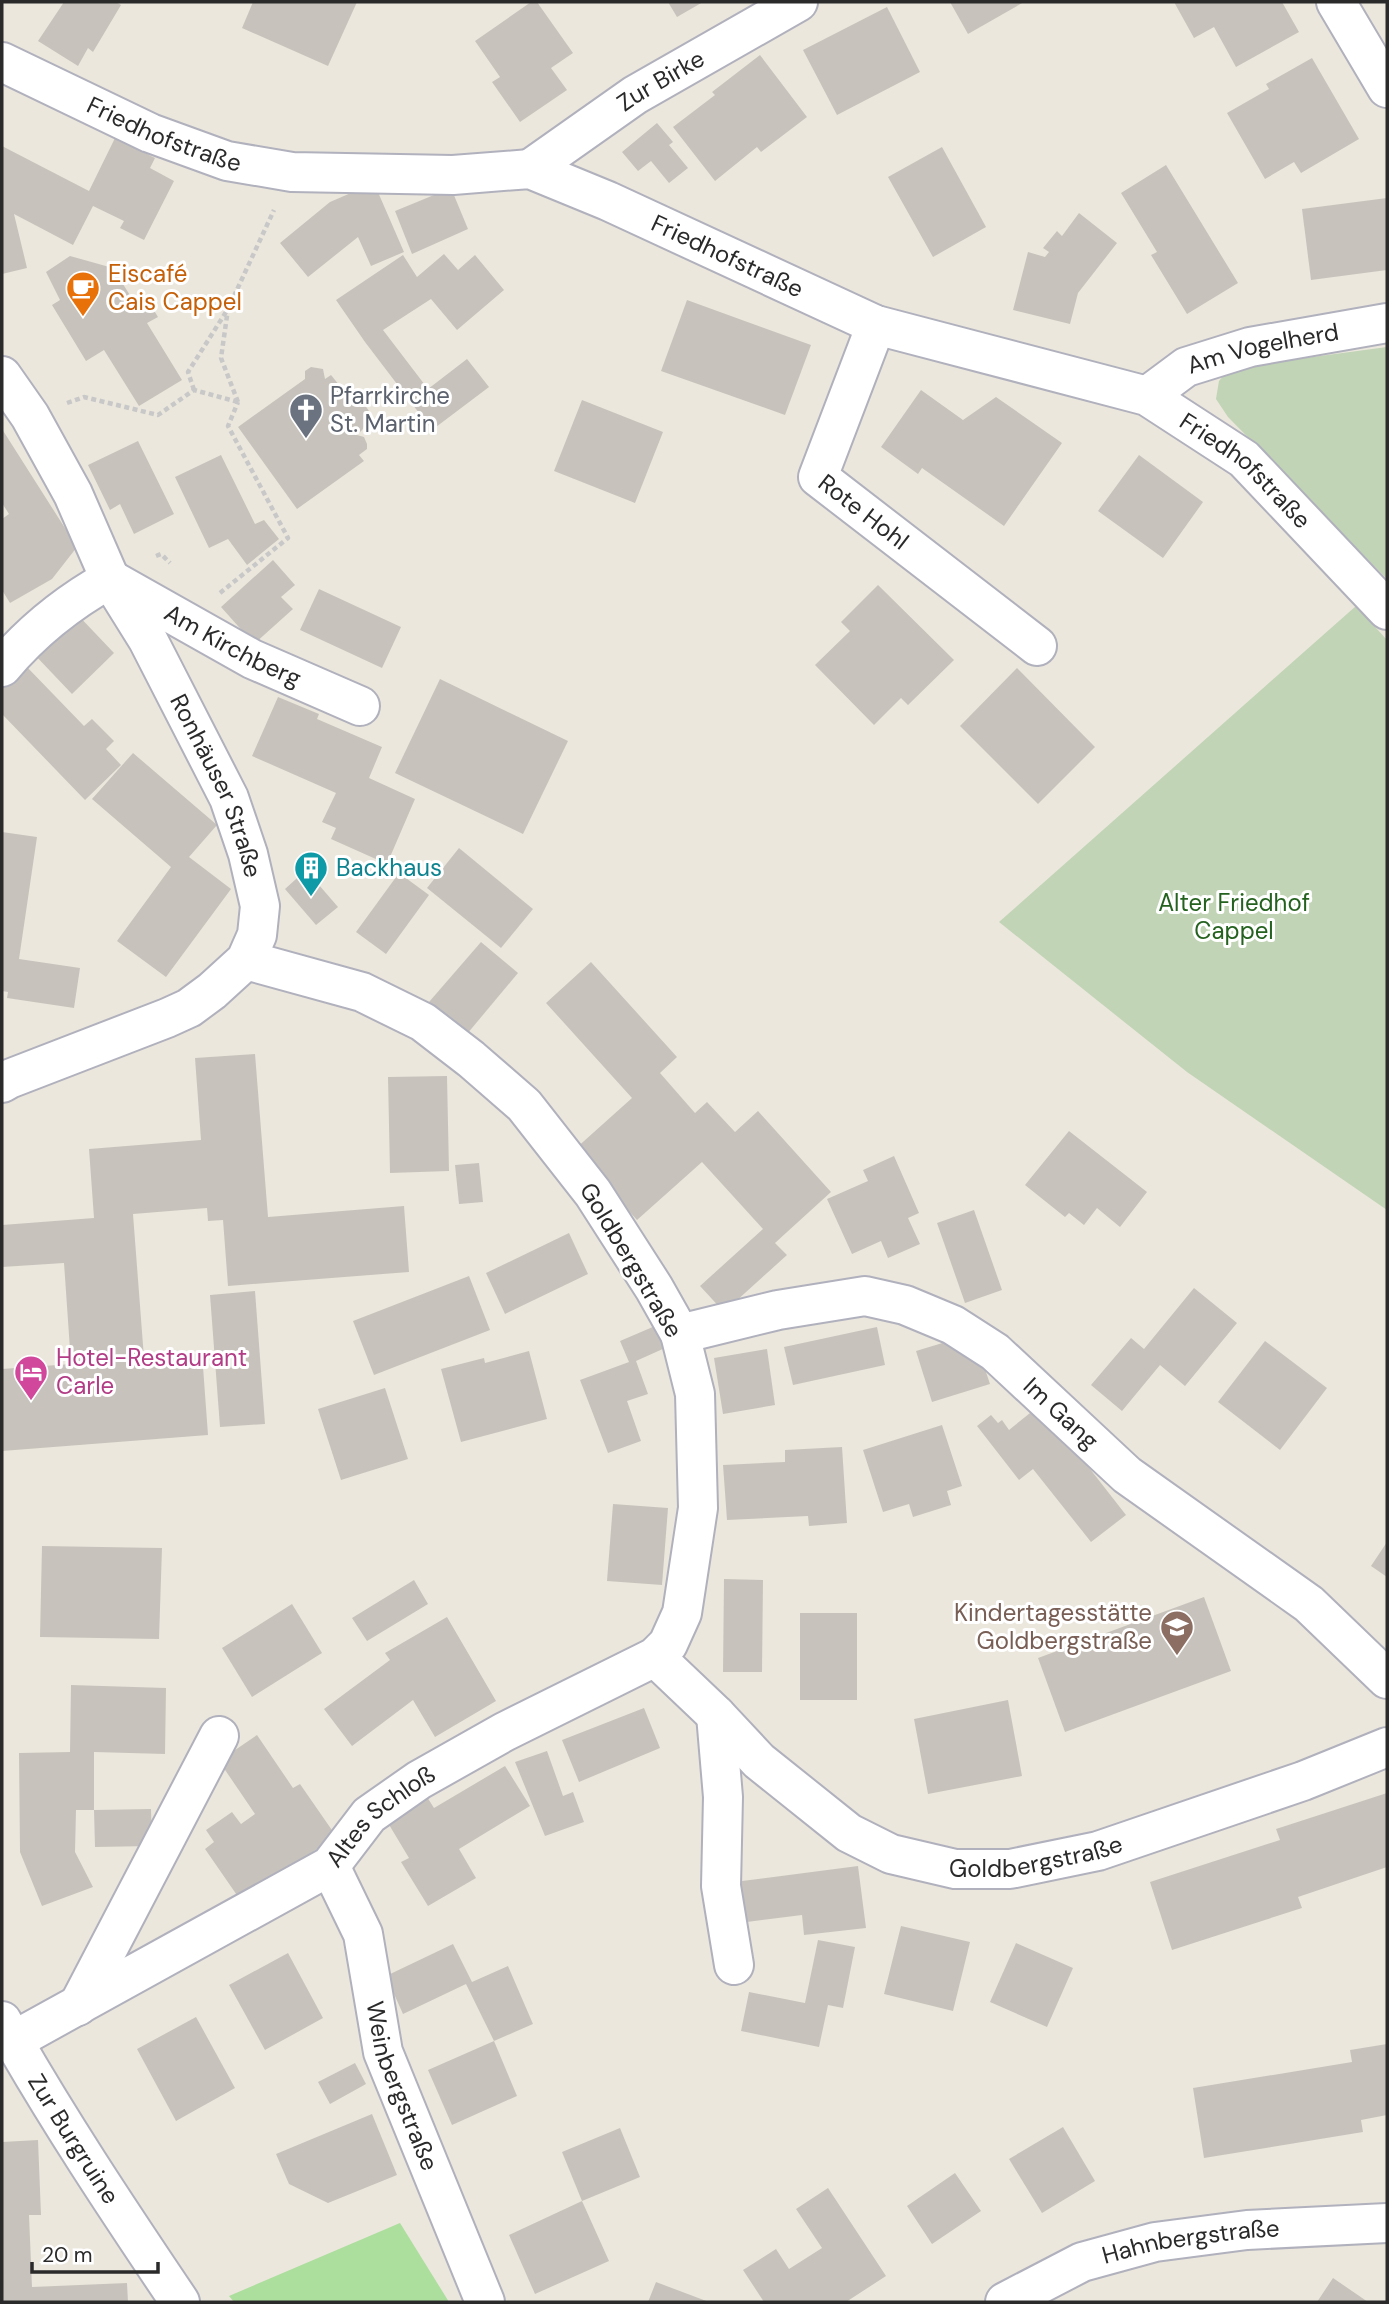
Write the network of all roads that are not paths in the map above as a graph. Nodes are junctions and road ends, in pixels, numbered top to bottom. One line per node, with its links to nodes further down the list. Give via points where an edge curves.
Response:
1 (799, 2): 5 (street, Zur Birke, via 635,96)
2 (1336, 2): 4 (street)
3 (2, 62): 5 (street, Friedhofstraße, via 150,133 227,161 292,172 453,175)
4 (1387, 88)
5 (530, 169): 7 (street, Friedhofstraße)
6 (1387, 323): 9 (street, Am Vogelherd, via 1250,346 1186,367)
7 (876, 325): 9 (street, Friedhofstraße); 12 (street, Rote Hohl, via 818,477)
8 (2, 376): 10 (street, Ronhäuser Straße, via 30,416 72,494)
9 (1147, 396): 11 (street, Friedhofstraße, via 1244,459)
10 (110, 579): 13 (street, via 48,619); 14 (street, Am Kirchberg, via 252,659); 15 (street, Ronhäuser Straße, via 148,640 229,798 260,906 257,935)
11 (1387, 610)
12 (1037, 646)
13 (2, 667)
14 (360, 706)
15 (246, 960): 16 (street, Ronhäuser Straße, via 189,1008); 17 (street, Goldbergstraße, via 362,992 423,1022 482,1068 524,1105 593,1193)
16 (2, 1083)
17 (680, 1334): 18 (street, Goldbergstraße, via 695,1394 698,1508 682,1613 668,1644); 19 (street, Im Gang, via 778,1310 865,1296 905,1305 953,1325 995,1352 1127,1475 1310,1604)
18 (654, 1657): 20 (street, Goldbergstraße); 23 (street, Altes Schloß, via 419,1780 369,1815)
19 (1387, 1679)
20 (716, 1716): 22 (street, Goldbergstraße, via 759,1761 849,1833 891,1853 955,1870 1010,1869 1098,1851 1303,1781); 24 (street, via 723,1797 721,1886)
21 (219, 1736): 25 (street)
22 (1387, 1747)
23 (330, 1866): 25 (street, Altes Schloß); 29 (street, Weinbergstraße, via 363,1934 383,2052)
24 (734, 1965)
25 (78, 2006): 26 (street, Altes Schloß)
26 (8, 2040): 28 (street, Zur Burgruine)
27 (1387, 2223): 30 (street, Hahnbergstraße, via 1247,2230 1155,2242 1082,2262)
28 (180, 2302)
29 (485, 2302)
30 (1004, 2302)

